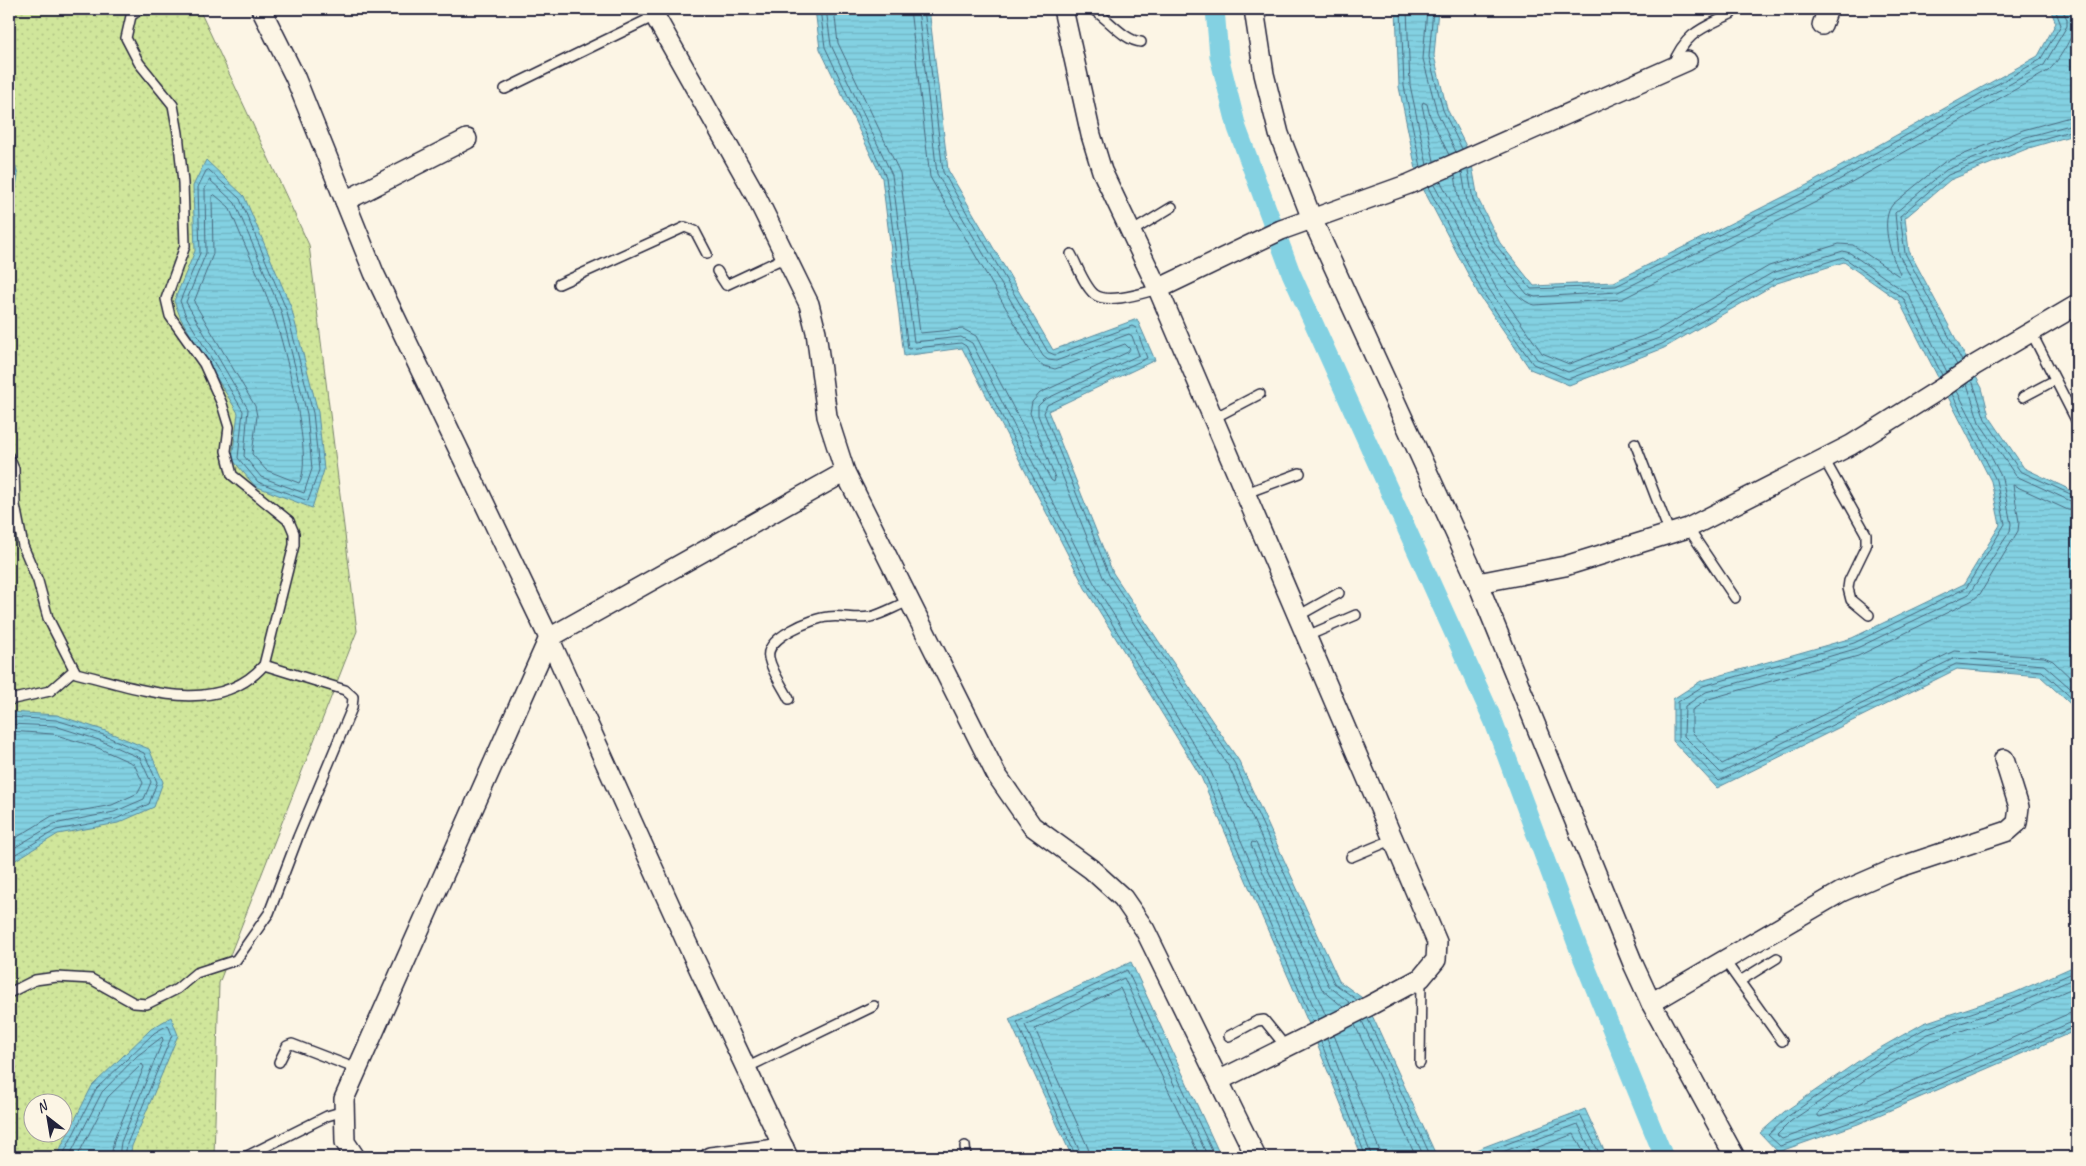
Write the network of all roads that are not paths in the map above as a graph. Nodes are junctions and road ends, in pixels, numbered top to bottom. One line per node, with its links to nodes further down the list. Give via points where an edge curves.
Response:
1 (140, 9): 46 (lane, via 131,16 126,38 139,63 173,105 183,183 185,246 166,299 170,316 204,364 222,404 229,427 226,451 232,475 288,521 294,534)
2 (261, 9): 12 (street, via 296,77)
3 (1063, 9): 15 (street, via 1102,172)
4 (1092, 9): 8 (lane, via 1109,20 1128,40)
5 (1254, 9): 14 (street, via 1264,74 1279,134)
6 (653, 13): 10 (lane); 18 (street, via 755,194)
7 (1731, 14): 9 (lane, via 1694,33 1680,47)
8 (1140, 42)
9 (1679, 64): 14 (street, via 1409,184)
10 (505, 89)
11 (467, 139): 12 (street)
12 (345, 201): 45 (street, via 374,273)
13 (1172, 207): 15 (lane)
14 (1312, 219): 21 (street, via 1281,230); 37 (street)
15 (1131, 232): 21 (street)
16 (707, 254): 20 (lane, via 695,231 685,227)
17 (1071, 254): 21 (lane, via 1096,296 1116,298)
18 (786, 257): 19 (lane, via 726,284); 32 (street, via 809,304 827,416)
19 (717, 271)
20 (559, 284)
21 (1158, 289): 27 (street)
22 (2077, 305): 23 (street)
23 (2031, 332): 24 (lane); 31 (street)
24 (2055, 380): 26 (lane); 28 (lane)
25 (1260, 394): 27 (lane)
26 (2023, 397)
27 (1214, 418): 34 (street)
28 (2077, 422)
29 (1635, 443): 36 (lane)
30 (9, 457): 47 (lane, via 14,469 15,505 23,546 38,581 48,618)
31 (1824, 459): 35 (street); 42 (lane, via 1866,534 1866,546 1848,588 1851,600)
32 (844, 472): 40 (street); 45 (street)
33 (1300, 472): 34 (lane)
34 (1246, 493): 43 (street)
35 (1688, 528): 36 (street); 39 (lane)
36 (1670, 534): 37 (street, via 1565,566)
37 (1478, 583): 58 (street)
38 (1339, 593): 43 (lane)
39 (1735, 598)
40 (909, 601): 49 (lane, via 871,616 854,619 825,617 803,624 779,638 768,657); 67 (street, via 996,774 1032,826 1091,868 1123,898 1145,930)
41 (1356, 615): 44 (lane)
42 (1869, 615)
43 (1298, 616): 44 (street)
44 (1307, 636): 51 (street)
45 (548, 638): 65 (street); 66 (street)
46 (264, 665): 47 (lane, via 252,679 222,693 191,695 151,693); 57 (lane, via 345,690 353,697 352,708 269,913 236,960 196,974 177,989 147,1004 134,1003 91,979 57,977 35,980)
47 (74, 670): 48 (lane, via 50,691)
48 (9, 700)
49 (789, 700)
50 (2004, 759): 54 (street, via 2019,807 2017,822 2008,831 1894,869 1842,892)
51 (1394, 840): 52 (lane); 55 (street, via 1437,942 1436,960)
52 (1351, 857)
53 (1777, 958): 56 (lane)
54 (1725, 961): 56 (lane); 58 (street)
55 (1421, 978): 62 (street); 64 (lane)
56 (1740, 981): 61 (lane)
57 (9, 993)
58 (1651, 1003): 76 (street)
59 (874, 1006): 65 (lane)
60 (1229, 1036): 62 (lane, via 1264,1020)
61 (1782, 1041)
62 (1286, 1048): 67 (street)
63 (279, 1062): 66 (lane, via 287,1046 292,1044)
64 (1420, 1063)
65 (746, 1068): 70 (street)
66 (357, 1069): 68 (street, via 344,1099)
67 (1220, 1080): 75 (street)
68 (344, 1111): 71 (lane, via 327,1116); 72 (street, via 344,1142)
69 (965, 1146): 74 (lane)
70 (786, 1153): 73 (street)
71 (245, 1157)
72 (355, 1157)
73 (710, 1157)
74 (966, 1157)
75 (1256, 1157)
76 (1735, 1157)

